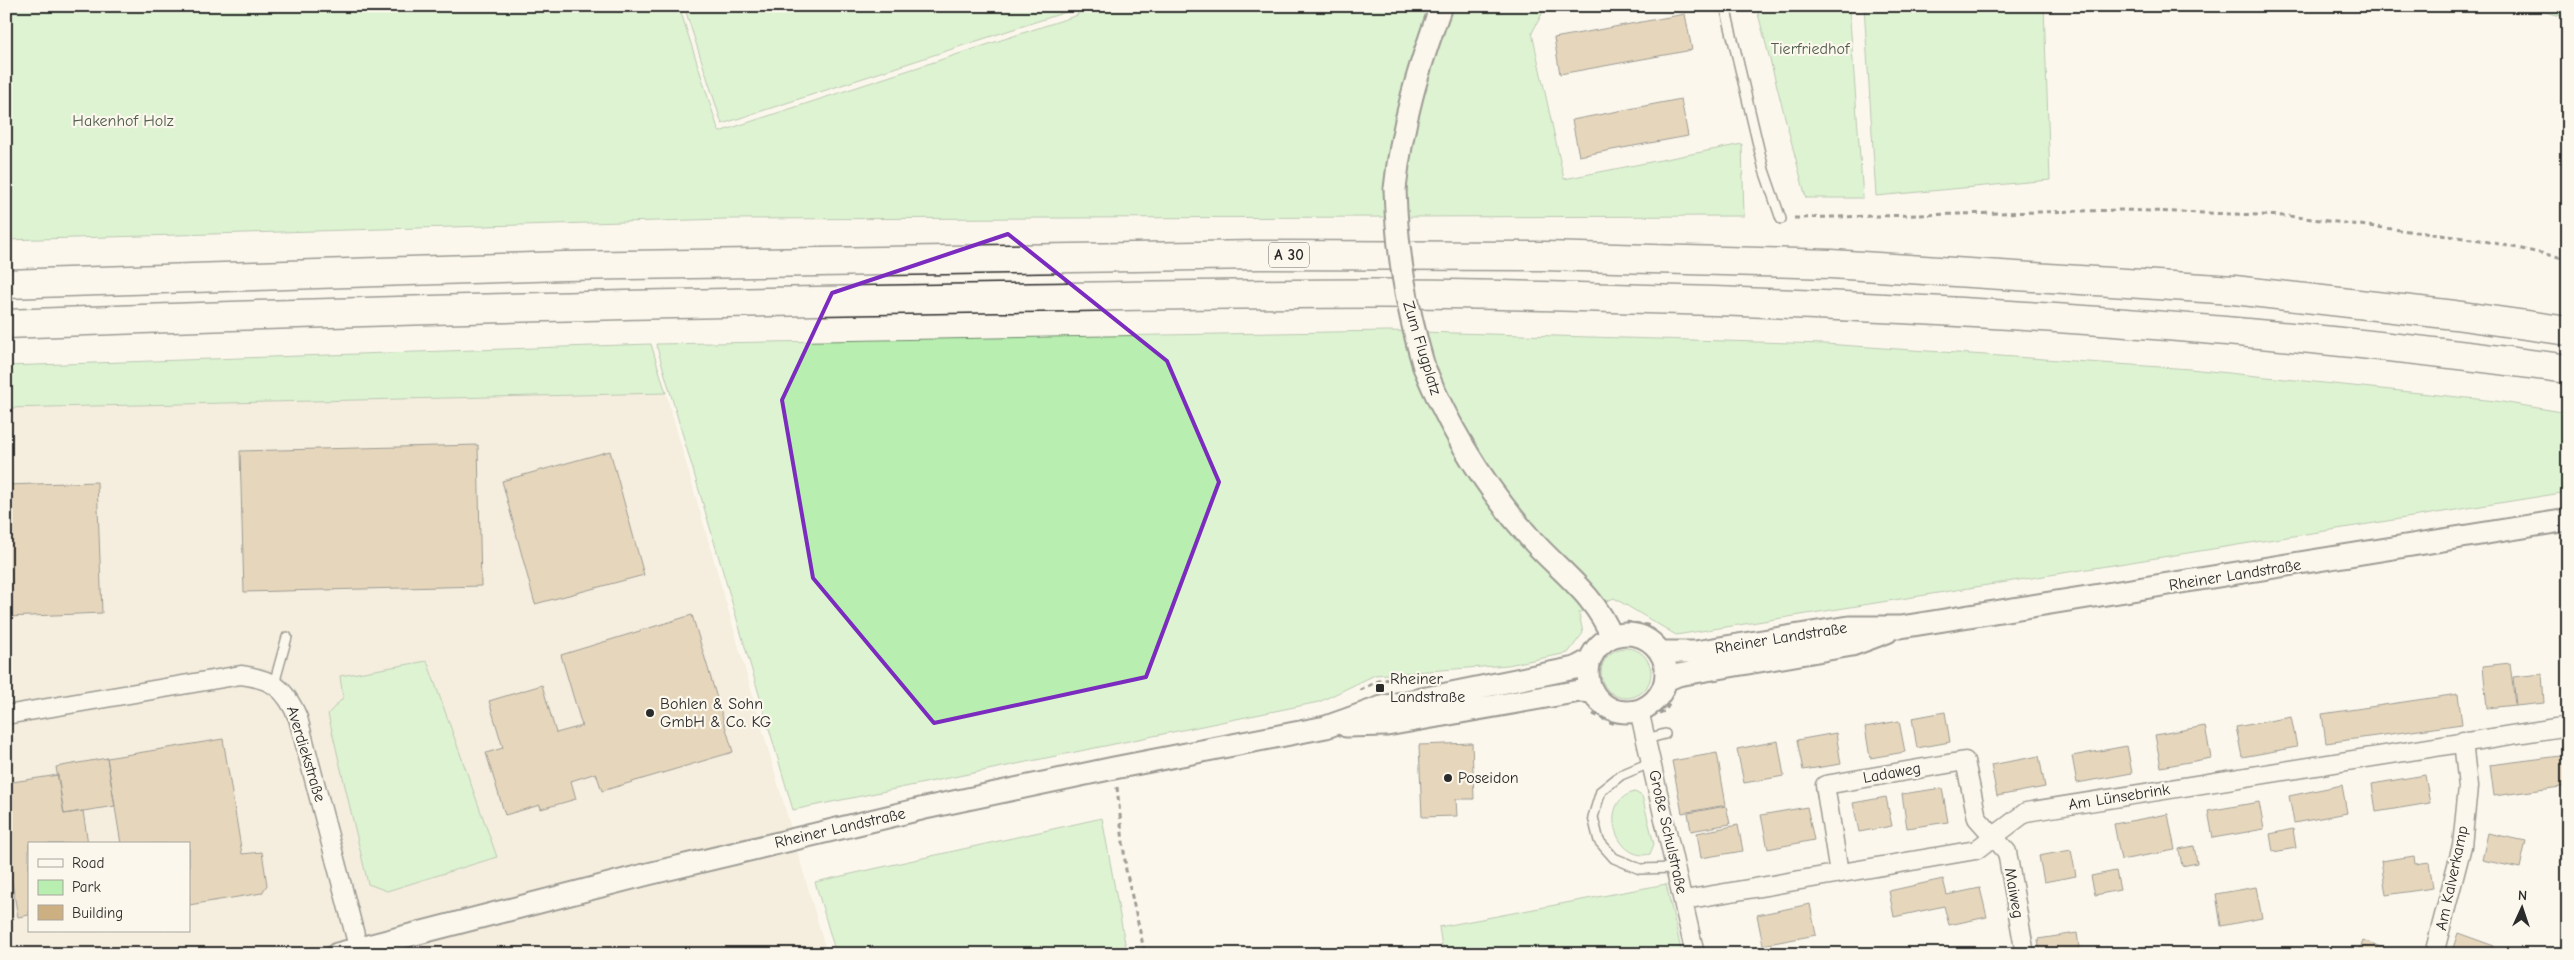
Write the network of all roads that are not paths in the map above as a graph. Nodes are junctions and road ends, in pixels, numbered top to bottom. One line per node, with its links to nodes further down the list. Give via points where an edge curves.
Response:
1 (1441, 6): 10 (street, Zum Flugplatz, bridge, via 1415,79 1399,147 1395,189 1397,238 1410,317 1424,367 1461,446 1494,495 1531,539 1592,599)
2 (1725, 6): 3 (lane, via 1764,170)
3 (1781, 219)
4 (6, 284): 6 (highway, A 30, via 564,266 1258,255 1544,256 1831,264 2234,290 2455,314)
5 (6, 324): 7 (highway, via 824,300 1445,294 1842,304 2089,319 2285,335)
6 (2568, 331)
7 (2568, 369)
8 (2568, 520): 9 (street, Rheiner Landstraße)
9 (1901, 627): 12 (street, Rheiner Landstraße, via 1849,627 1695,652); 14 (street, Rheiner Landstraße, via 1852,645 1678,675)
10 (1612, 636): 12 (street, via 1639,635); 13 (street, via 1595,650)
11 (287, 637): 15 (lane)
12 (1661, 644): 14 (street)
13 (1590, 660): 16 (street); 20 (street, Rheiner Landstraße, via 1575,668 1382,707)
14 (1666, 680): 17 (street, via 1657,698)
15 (274, 684): 18 (street, via 258,677 241,675); 29 (street, Averdiekstraße, via 283,689 298,718)
16 (1591, 702): 17 (street, via 1601,702 1626,712); 20 (street, Rheiner Landstraße, via 1580,690 1387,725)
17 (1639, 710): 22 (street, Große Schulstraße)
18 (6, 715)
19 (2568, 726): 23 (street, Am Lünsebrink)
20 (1326, 727): 29 (street, Rheiner Landstraße, via 925,808 648,874)
21 (1665, 734): 22 (lane)
22 (1646, 739): 24 (street, Große Schulstraße)
23 (2463, 741): 25 (street, Am Lünsebrink, via 2026,812); 33 (street, Am Kalverkamp, via 2468,787 2462,846)
24 (1652, 762): 26 (street, Große Schulstraße); 26 (lane, via 1621,775 1601,791 1593,817 1599,841 1614,858 1640,870)
25 (1994, 836): 27 (street, Am Lünsebrink, via 1976,850); 27 (street, Ladaweg, via 1977,818 1966,761 1825,785); 32 (street, Maiweg, via 2007,852)
26 (1676, 868): 28 (street, Große Schulstraße)
27 (1839, 873): 28 (street, Am Lünsebrink)
28 (1684, 900): 31 (street, Große Schulstraße)
29 (360, 951): 30 (street, Rheiner Landstraße)
30 (337, 954)
31 (1696, 954)
32 (2024, 954)
33 (2434, 954)

